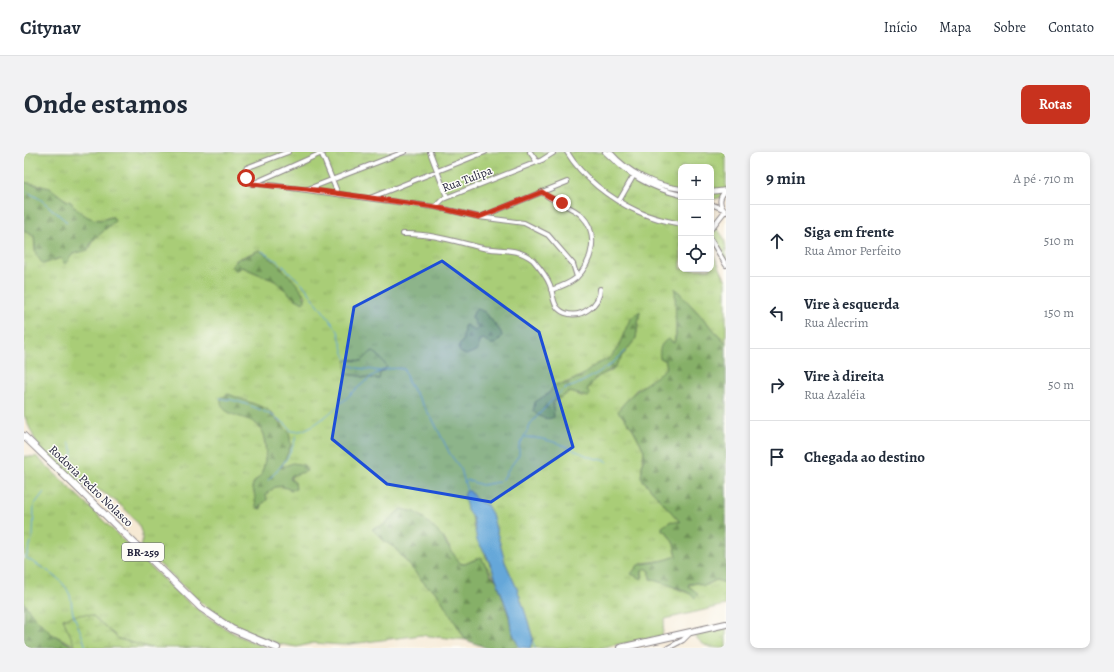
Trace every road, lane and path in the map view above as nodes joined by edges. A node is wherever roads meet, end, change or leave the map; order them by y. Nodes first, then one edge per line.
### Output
1 (288, 152) edge
2 (322, 152) edge
3 (404, 152) edge
4 (430, 152) edge
5 (484, 152) edge
6 (530, 152) edge
7 (605, 152) edge
8 (610, 152) edge
9 (553, 153) dead end
10 (570, 153) edge
11 (537, 162) junction
12 (437, 171) junction
13 (634, 174) junction
14 (332, 180) junction
15 (567, 182) dead end
16 (253, 184) junction
17 (678, 188) edge
18 (307, 189) junction
19 (726, 191) edge
20 (542, 192) junction
21 (714, 192) edge
22 (338, 194) junction
23 (678, 194) edge
24 (448, 197) junction
25 (370, 198) junction
26 (619, 201) junction
27 (714, 205) edge
28 (435, 207) junction
29 (725, 210) edge
30 (479, 217) junction
31 (678, 223) edge
32 (714, 225) edge
33 (402, 234) dead end
34 (714, 245) edge
35 (726, 265) edge
36 (577, 277) junction
37 (600, 289) dead end
38 (552, 290) junction
39 (24, 436) edge
40 (726, 624) edge
41 (690, 633) junction
42 (276, 648) edge
43 (620, 648) edge
44 (668, 648) edge

1 - 16 street
2 - 14 street
2 - 16 street
3 - 14 street
4 - 12 street
5 - 12 street
6 - 11 street
7 - 13 street
8 - 13 street
9 - 11 street, Rua Tulipa
10 - 26 street
11 - 24 street, Rua Tulipa
12 - 24 street
12 - 25 street
13 - 17 street
13 - 23 street
13 - 26 street
14 - 18 street
14 - 22 street
15 - 20 street
16 - 18 street
18 - 22 street
19 - 21 street
19 - 29 street
20 - 30 street
20 - 36 street
22 - 25 street
24 - 28 street, Rua Tulipa
25 - 28 street
26 - 31 street
27 - 29 street
28 - 30 street
29 - 32 street
30 - 36 street
33 - 38 street
34 - 35 street
36 - 38 street
37 - 38 street
39 - 42 highway, Rodovia Pedro Nolasco / BR-259
40 - 41 highway
41 - 43 highway
41 - 44 street

